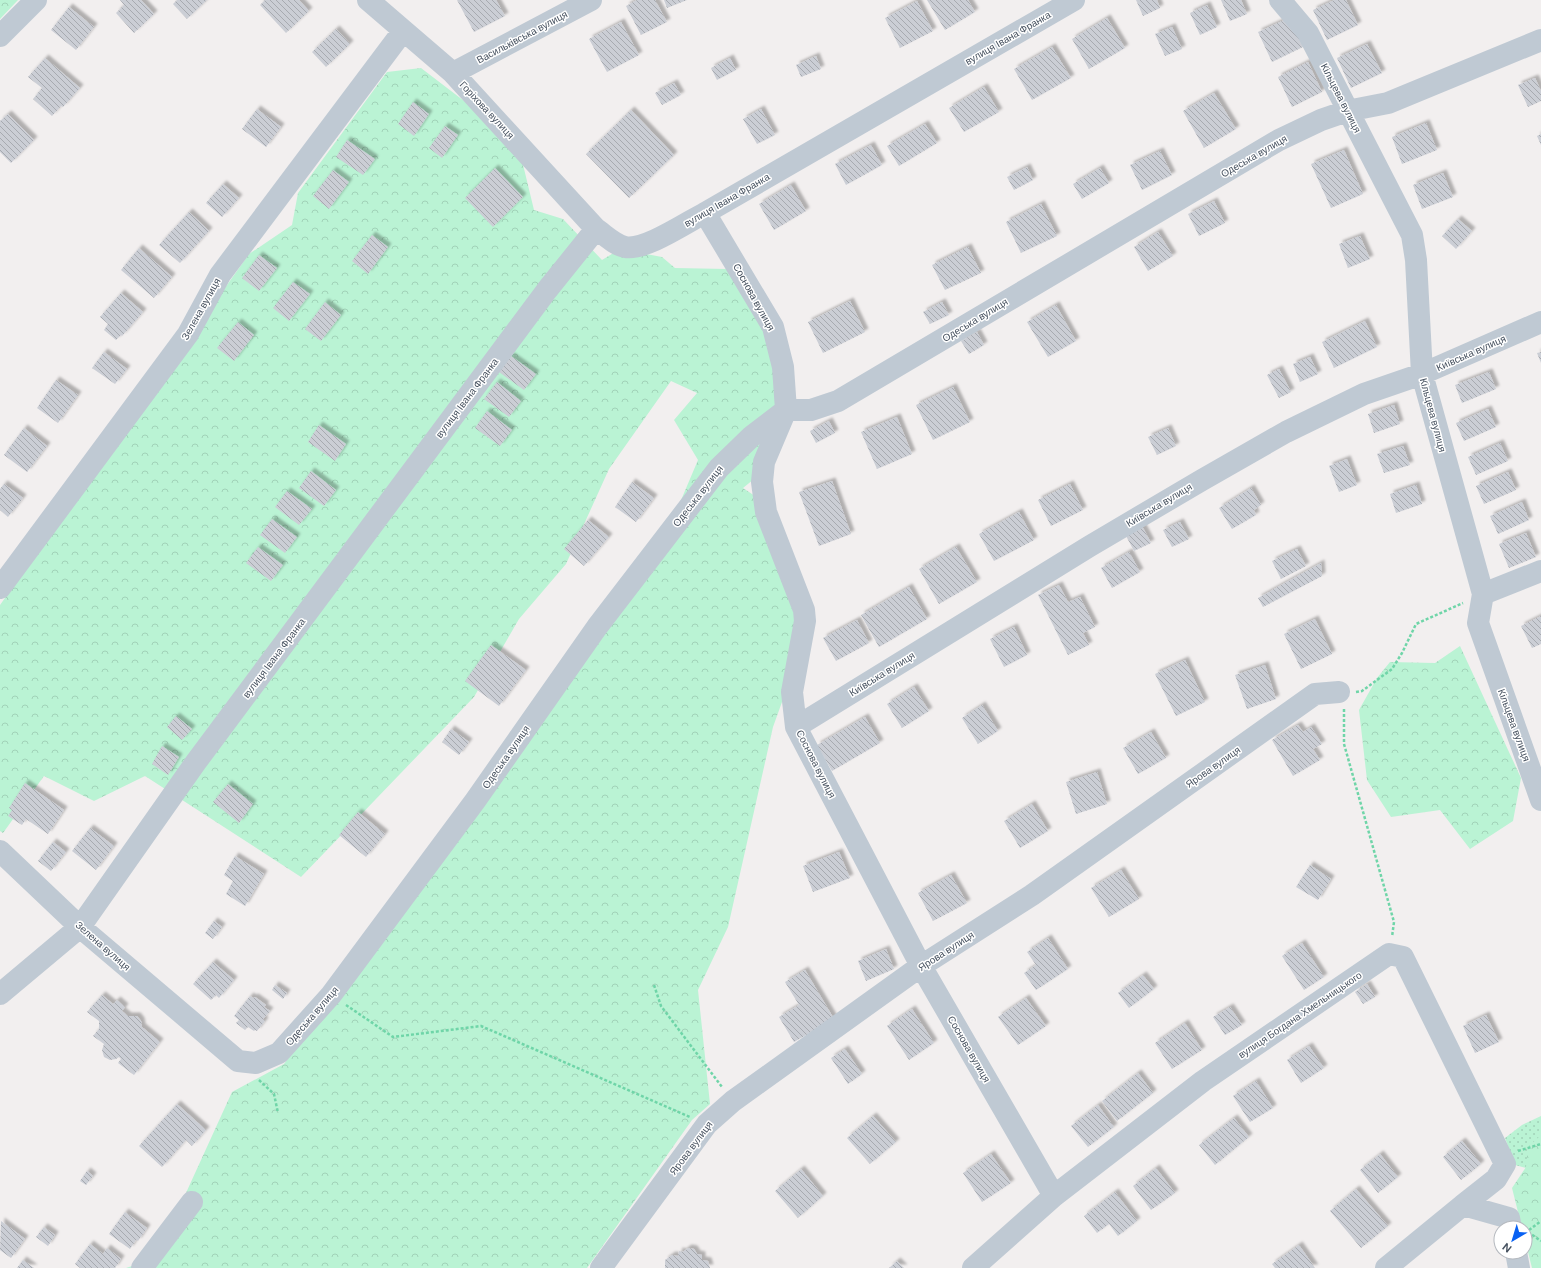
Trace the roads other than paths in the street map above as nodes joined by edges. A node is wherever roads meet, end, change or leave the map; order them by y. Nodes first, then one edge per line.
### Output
1 (36, 0) edge
2 (368, 0) edge
3 (591, 0) edge
4 (1074, 0) edge
5 (1280, 0) edge
6 (1, 31) edge
7 (403, 31) junction
8 (1541, 40) edge
9 (453, 73) junction
10 (1348, 111) junction
11 (705, 213) junction
12 (596, 229) junction
13 (1541, 322) edge
14 (1422, 374) junction
15 (786, 410) junction
16 (1541, 571) edge
17 (0, 588) edge
18 (1483, 594) junction
19 (1342, 693) road end
20 (796, 727) junction
21 (1541, 800) edge
22 (0, 852) edge
23 (80, 927) junction
24 (921, 966) junction
25 (0, 994) edge
26 (238, 1062) joint
27 (1054, 1196) junction
28 (192, 1202) dead end
29 (1463, 1205) junction
30 (1511, 1220) edge
31 (142, 1268) edge
32 (601, 1268) edge
33 (973, 1268) edge
34 (1386, 1268) edge

1 - 6 street
2 - 7 street, Горіхова вулиця
3 - 9 street, Васильківська вулиця
4 - 11 street, вулиця Івана Франка
5 - 10 street, Кільцева вулиця
7 - 9 street, Горіхова вулиця
7 - 17 street, Зелена вулиця
8 - 10 street, Одеська вулиця
9 - 12 street, Горіхова вулиця
10 - 14 street, Кільцева вулиця
10 - 15 street, Одеська вулиця
11 - 12 street, вулиця Івана Франка
11 - 15 street, Соснова вулиця
12 - 23 street, вулиця Івана Франка
13 - 14 street, Київська вулиця
14 - 18 street, Кільцева вулиця
14 - 20 street, Київська вулиця
15 - 20 street, Соснова вулиця
15 - 26 street, Одеська вулиця
16 - 18 street
18 - 21 street, Кільцева вулиця
19 - 24 street, Ярова вулиця
20 - 24 street, Соснова вулиця
22 - 23 street, Зелена вулиця
23 - 25 street, вулиця Івана Франка
23 - 26 street, Зелена вулиця
24 - 27 street, Соснова вулиця
24 - 32 street, Ярова вулиця
27 - 29 street, вулиця Богдана Хмельницького
27 - 33 street, вулиця Богдана Хмельницького
28 - 31 street
29 - 30 street
29 - 34 street

